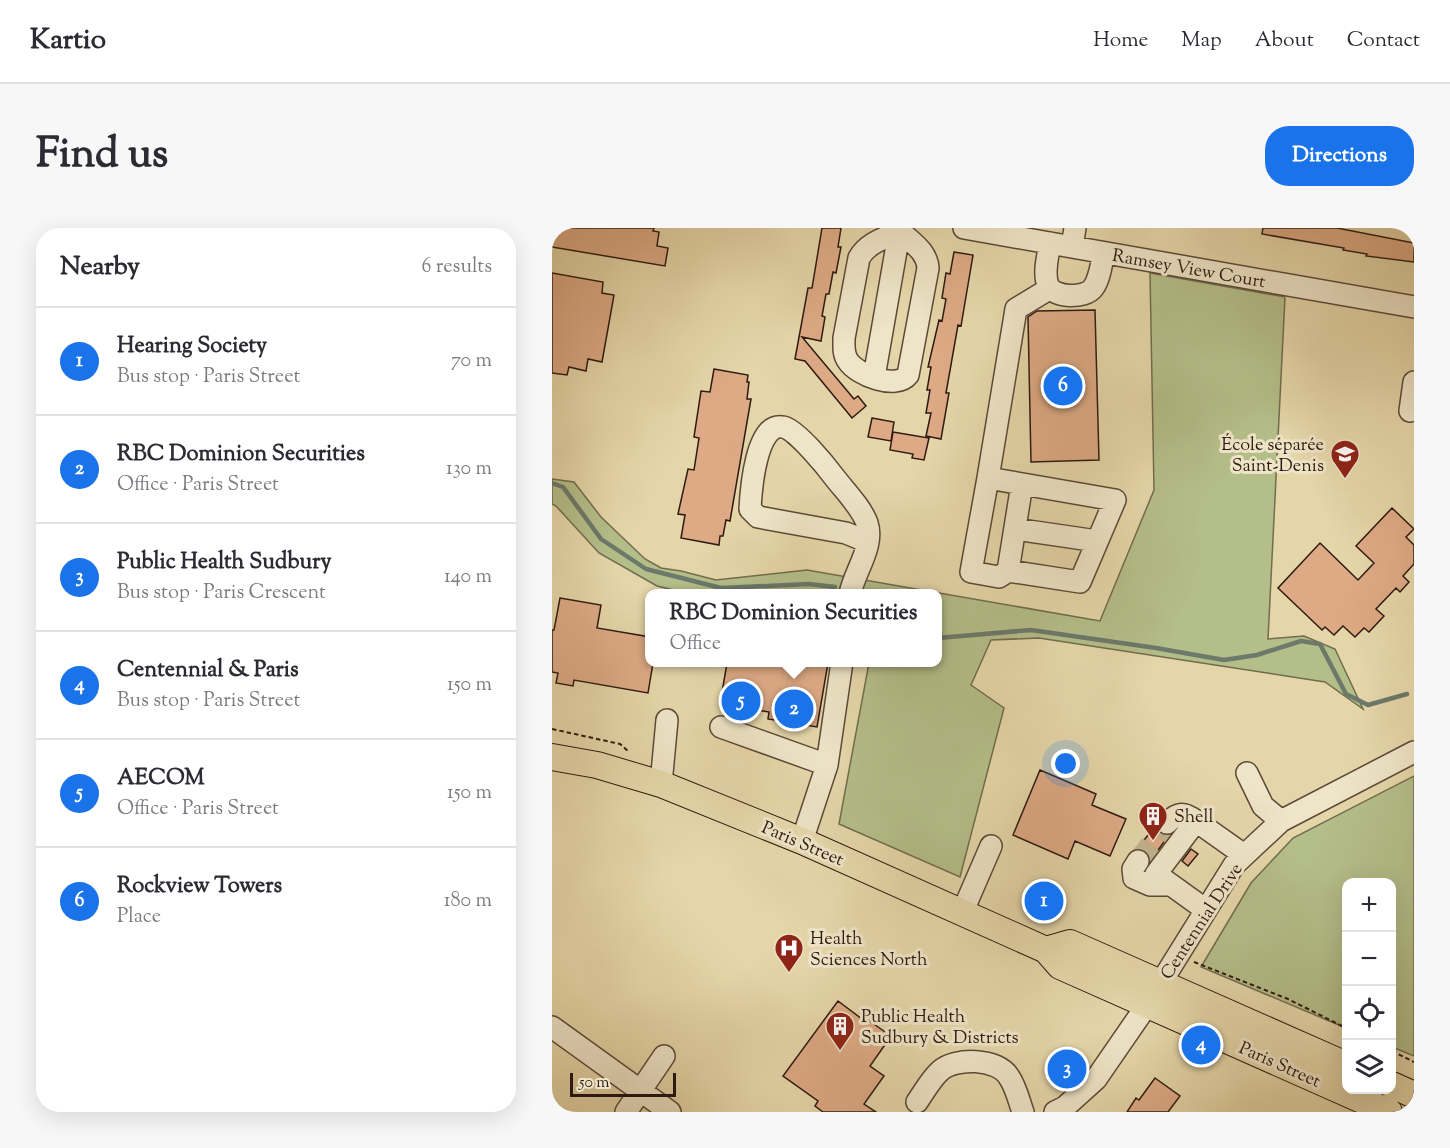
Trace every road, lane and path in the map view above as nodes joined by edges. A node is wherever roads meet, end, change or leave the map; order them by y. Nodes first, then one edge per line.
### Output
1 (964, 228) edge
2 (900, 230) edge
3 (1074, 238) edge
4 (1050, 243) junction
5 (1104, 253) junction
6 (1049, 289) junction
7 (1414, 307) edge
8 (1039, 311) dead end
9 (874, 377) junction
10 (1414, 382) edge
11 (1410, 411) dead end
12 (988, 478) junction
13 (1022, 484) junction
14 (1015, 529) junction
15 (1097, 541) junction
16 (868, 542) junction
17 (1008, 572) junction
18 (851, 589) edge
19 (841, 667) edge
20 (667, 720) dead end
21 (721, 727) dead end
22 (1414, 752) edge
23 (552, 757) edge
24 (827, 765) junction
25 (1252, 771) dead end
26 (661, 784) junction
27 (1196, 820) junction
28 (1281, 821) junction
29 (1167, 823) tunnel mouth
30 (802, 842) junction
31 (991, 846) dead end
32 (1244, 855) junction
33 (1138, 861) dead end
34 (1172, 885) junction
35 (1206, 910) junction
36 (962, 913) junction
37 (1177, 956) junction
38 (1154, 994) junction
39 (1342, 1026) edge
40 (552, 1027) edge
41 (1396, 1053) edge
42 (664, 1056) dead end
43 (1414, 1062) edge
44 (1342, 1063) edge
45 (1396, 1087) edge
46 (641, 1091) junction
47 (1414, 1095) edge
48 (917, 1102) dead end
49 (626, 1112) edge
50 (670, 1112) edge
51 (1023, 1112) edge
52 (1055, 1112) edge
53 (1389, 1112) edge

1 - 4 street, Ramsey View Court
2 - 9 street
2 - 9 street
2 - 9 street
3 - 4 street, Ramsey View Court
3 - 5 street, Ramsey View Court
4 - 6 street
5 - 6 street
5 - 7 street, Ramsey View Court
6 - 8 street
6 - 12 street
10 - 11 street
12 - 13 street
12 - 17 street
13 - 14 street
13 - 15 street
14 - 15 street
14 - 17 street
15 - 17 street
16 - 16 street
16 - 18 street
19 - 24 street
20 - 26 street
21 - 24 street
22 - 28 street, Centennial Drive
23 - 26 main road, Paris Street
24 - 30 street
25 - 28 street
26 - 30 main road, Paris Street
27 - 29 street
27 - 32 street
27 - 34 street
28 - 32 street, Centennial Drive
30 - 36 main road, Paris Street
31 - 36 street
32 - 35 street, Centennial Drive
33 - 34 street
34 - 35 street
35 - 37 street, Centennial Drive
36 - 38 main road, Paris Street
37 - 38 street, Centennial Drive
37 - 39 path
38 - 44 main road, Paris Street
38 - 52 street, Centennial Drive
38 - 53 main road, Paris Street
40 - 46 street
41 - 43 path
42 - 46 street
45 - 47 main road
46 - 49 street
46 - 50 street
48 - 51 street

